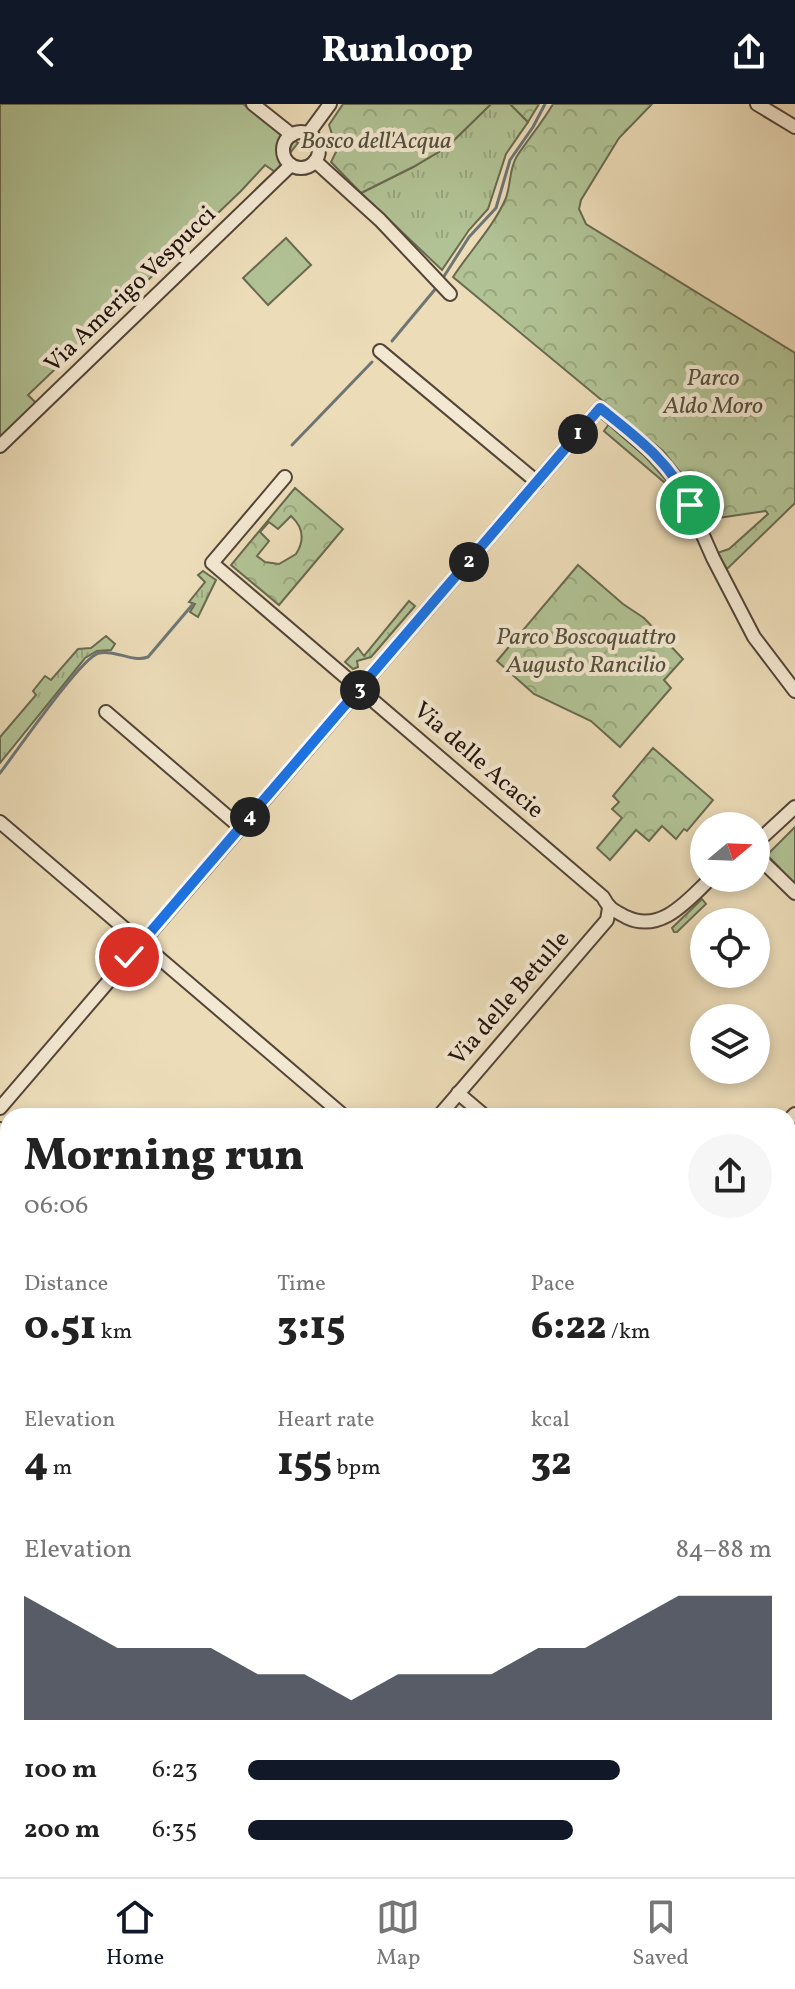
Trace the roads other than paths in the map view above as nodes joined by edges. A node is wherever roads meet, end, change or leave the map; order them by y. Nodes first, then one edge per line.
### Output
1 (253, 104) edge
2 (330, 104) edge
3 (757, 104) edge
4 (795, 127) edge
5 (308, 134) junction
6 (292, 135) junction
7 (315, 161) junction
8 (291, 165) junction
9 (450, 294) dead end
10 (380, 351) dead end
11 (0, 446) edge
12 (285, 477) dead end
13 (537, 482) junction
14 (360, 689) junction
15 (795, 691) edge
16 (106, 712) dead end
17 (795, 807) edge
18 (0, 822) edge
19 (241, 828) junction
20 (770, 830) edge
21 (770, 869) edge
22 (696, 892) edge
23 (795, 893) edge
24 (609, 908) junction
25 (143, 944) junction
26 (458, 1093) junction
27 (0, 1108) edge
28 (335, 1108) edge
29 (446, 1108) edge
30 (476, 1108) edge

1 - 6 street
2 - 5 street
3 - 4 street
5 - 6 street
5 - 7 street
6 - 8 street
7 - 8 street
7 - 9 street
8 - 11 street, Via Amerigo Vespucci
10 - 13 street
12 - 14 street, Via delle Acacie
13 - 14 street
13 - 15 street
14 - 19 street
14 - 24 street, Via delle Acacie
16 - 19 street
17 - 20 street
18 - 25 street
19 - 25 street
21 - 23 street
22 - 24 street, Via delle Acacie
24 - 26 street, Via delle Betulle
25 - 27 street
25 - 28 street
26 - 29 street, Via delle Betulle
26 - 30 street

